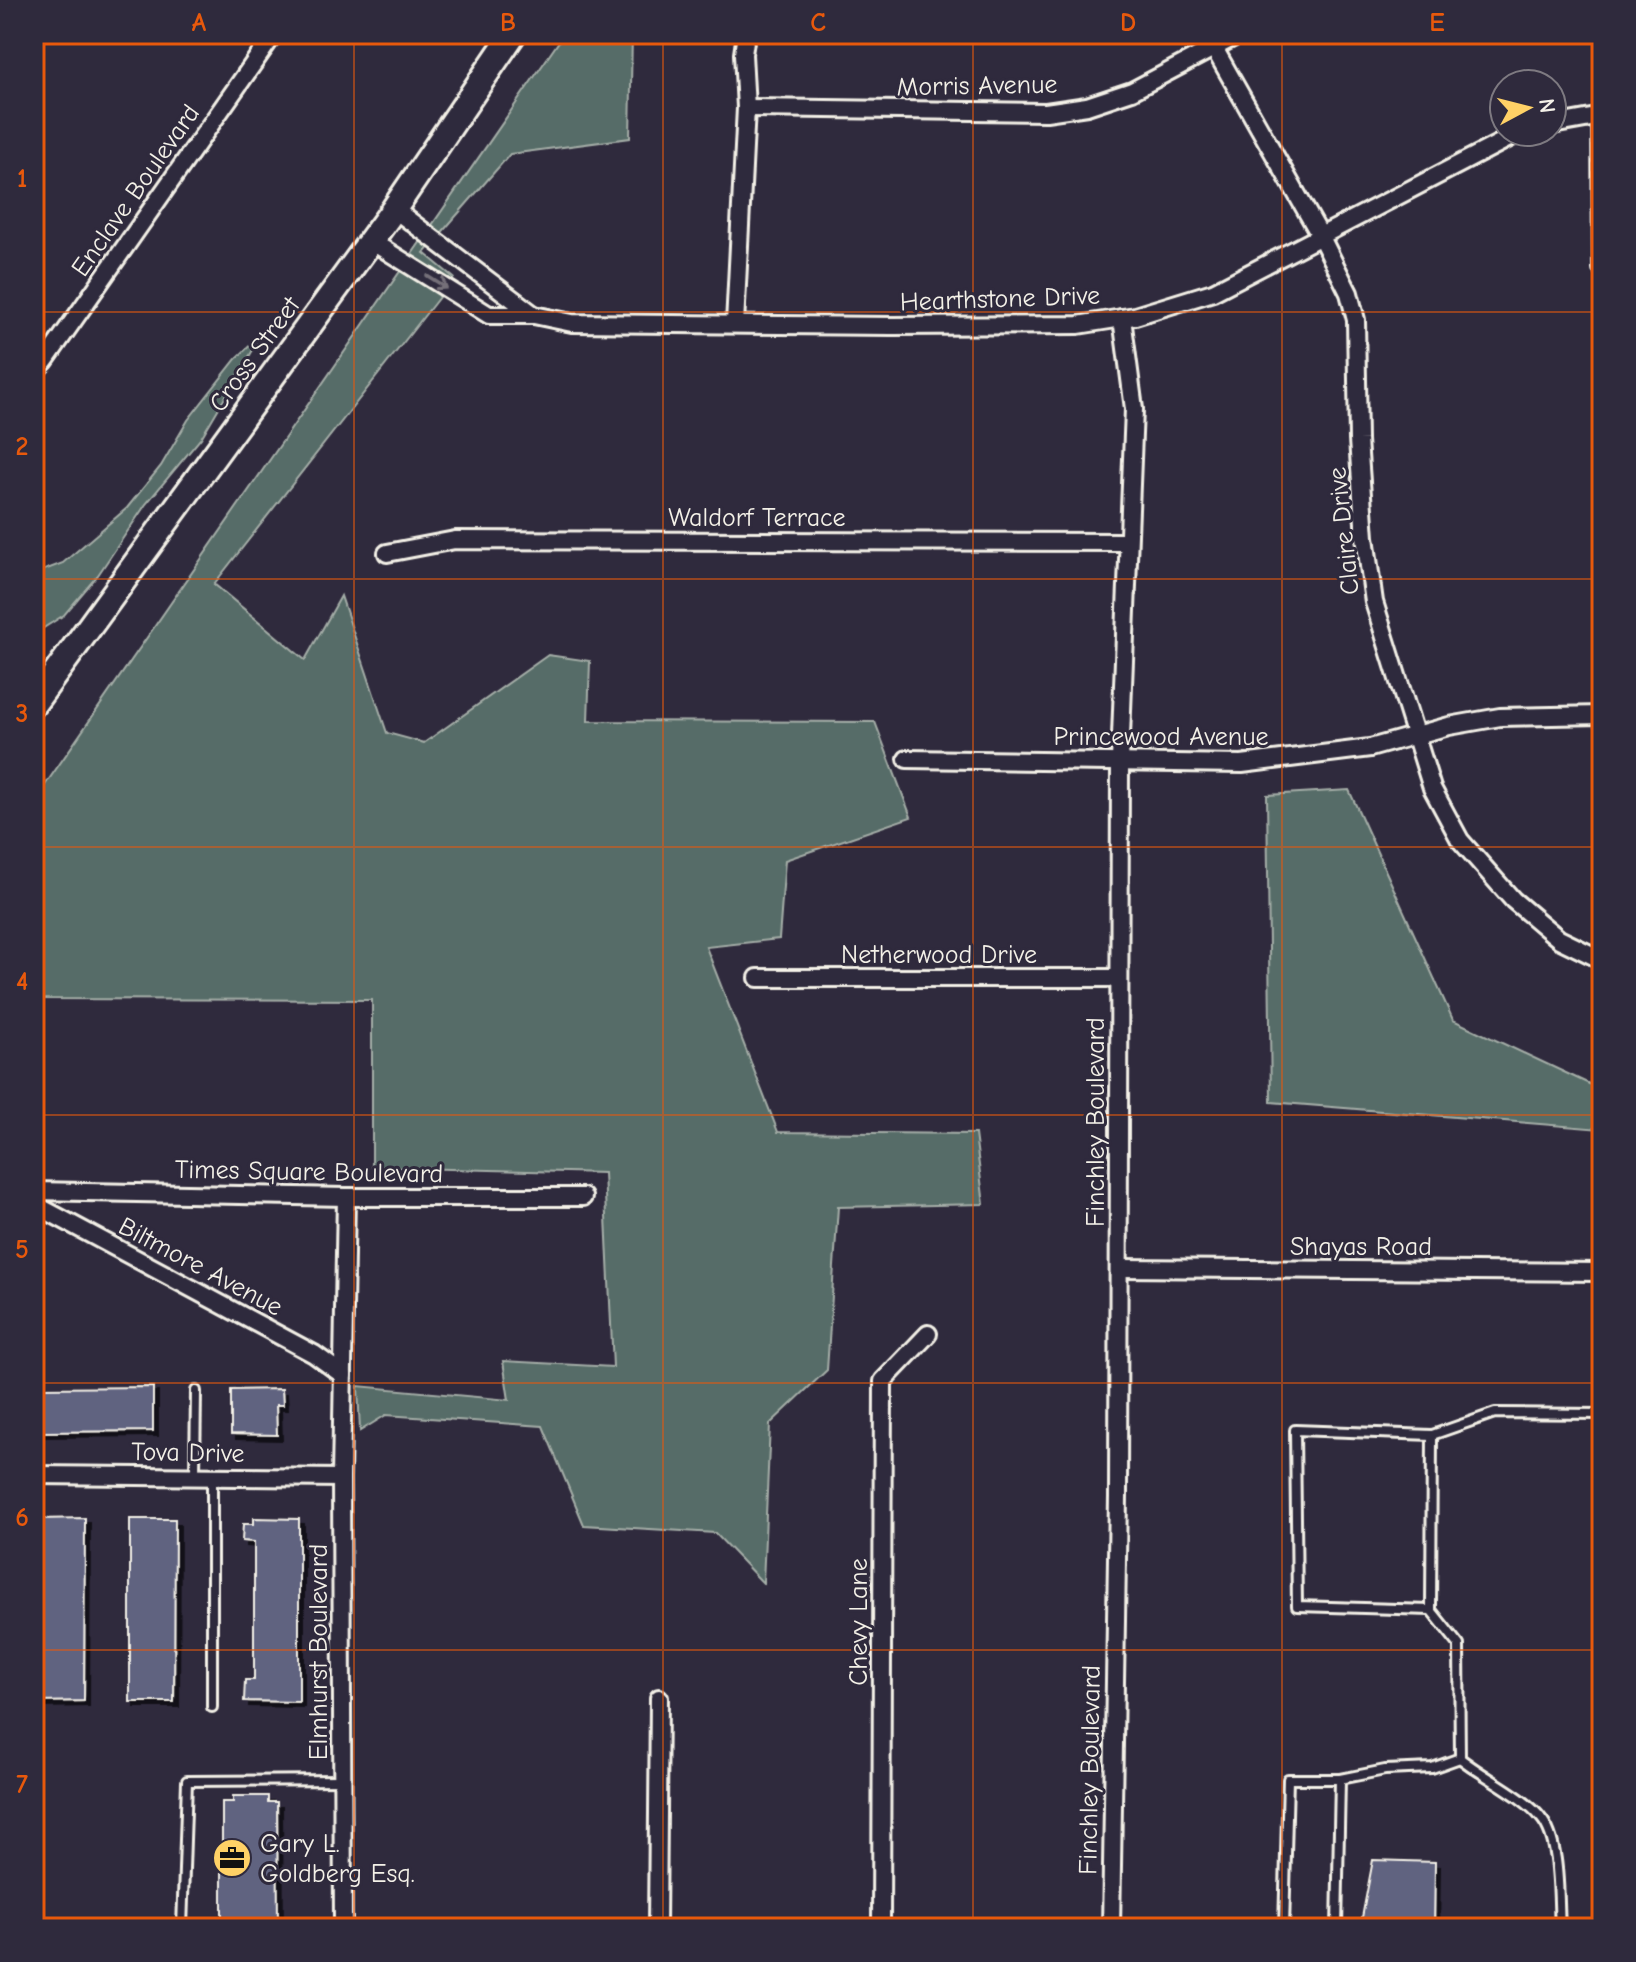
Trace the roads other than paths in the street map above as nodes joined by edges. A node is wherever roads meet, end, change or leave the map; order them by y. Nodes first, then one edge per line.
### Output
1 (274, 34) edge
2 (513, 34) edge
3 (746, 34) edge
4 (1240, 34) edge
5 (1214, 48) junction
6 (746, 108) junction
7 (1602, 116) edge
8 (1568, 122) edge
9 (1490, 148) edge
10 (394, 209) junction
11 (1320, 235) junction
12 (371, 241) junction
13 (1602, 268) edge
14 (534, 315) junction
15 (1122, 318) junction
16 (735, 324) junction
17 (34, 372) edge
18 (1128, 542) junction
19 (387, 553) dead end
20 (38, 688) edge
21 (1602, 715) edge
22 (1414, 736) junction
23 (907, 759) dead end
24 (1120, 761) junction
25 (1602, 960) edge
26 (758, 978) dead end
27 (1119, 978) junction
28 (34, 1191) edge
29 (346, 1197) junction
30 (583, 1197) dead end
31 (34, 1204) edge
32 (1119, 1268) junction
33 (1602, 1272) edge
34 (928, 1334) dead end
35 (343, 1375) junction
36 (196, 1391) dead end
37 (1602, 1414) edge
38 (1432, 1435) junction
39 (34, 1475) edge
40 (204, 1475) junction
41 (341, 1478) junction
42 (1431, 1610) junction
43 (659, 1698) dead end
44 (212, 1707) dead end
45 (1460, 1758) junction
46 (1340, 1779) junction
47 (342, 1780) junction
48 (182, 1928) edge
49 (343, 1928) edge
50 (657, 1928) edge
51 (881, 1928) edge
52 (1111, 1928) edge
53 (1284, 1928) edge
54 (1337, 1928) edge
55 (1560, 1928) edge

1 - 17 street, Enclave Boulevard
2 - 10 main road, Cross Street
3 - 6 street
4 - 5 street, Morris Avenue
5 - 6 street, Morris Avenue
5 - 11 street, Claire Drive
6 - 16 street
7 - 8 street
7 - 13 street
9 - 11 street, Hearthstone Drive
10 - 12 main road, Cross Street
10 - 14 street, Hearthstone Drive
11 - 15 street, Hearthstone Drive
11 - 22 street, Claire Drive
12 -> 14 street, Hearthstone Drive
12 - 20 main road, Cross Street
14 - 16 street, Hearthstone Drive
15 - 16 street, Hearthstone Drive
15 - 18 street, Finchley Boulevard
18 - 19 street, Waldorf Terrace
18 - 24 street, Finchley Boulevard
21 - 22 street, Princewood Avenue
22 - 24 street, Princewood Avenue
22 - 25 street, Claire Drive
23 - 24 street, Princewood Avenue
24 - 27 street, Finchley Boulevard
26 - 27 street, Netherwood Drive
27 - 32 street, Finchley Boulevard
28 - 29 street, Times Square Boulevard
29 - 30 street, Times Square Boulevard
29 - 35 street, Elmhurst Boulevard
31 - 35 street, Biltmore Avenue
32 - 33 street, Shayas Road
32 - 52 street, Finchley Boulevard
34 - 51 street, Chevy Lane
35 - 41 street, Elmhurst Boulevard
36 - 40 lane
37 - 38 lane
38 - 42 lane
38 - 42 lane
39 - 40 street, Tova Drive
40 - 41 street, Tova Drive
40 - 44 lane
41 - 47 street, Elmhurst Boulevard
42 - 45 lane
43 - 50 street
45 - 46 lane
45 - 55 lane
46 - 53 lane
46 - 54 lane
47 - 48 lane
47 - 49 street, Elmhurst Boulevard

